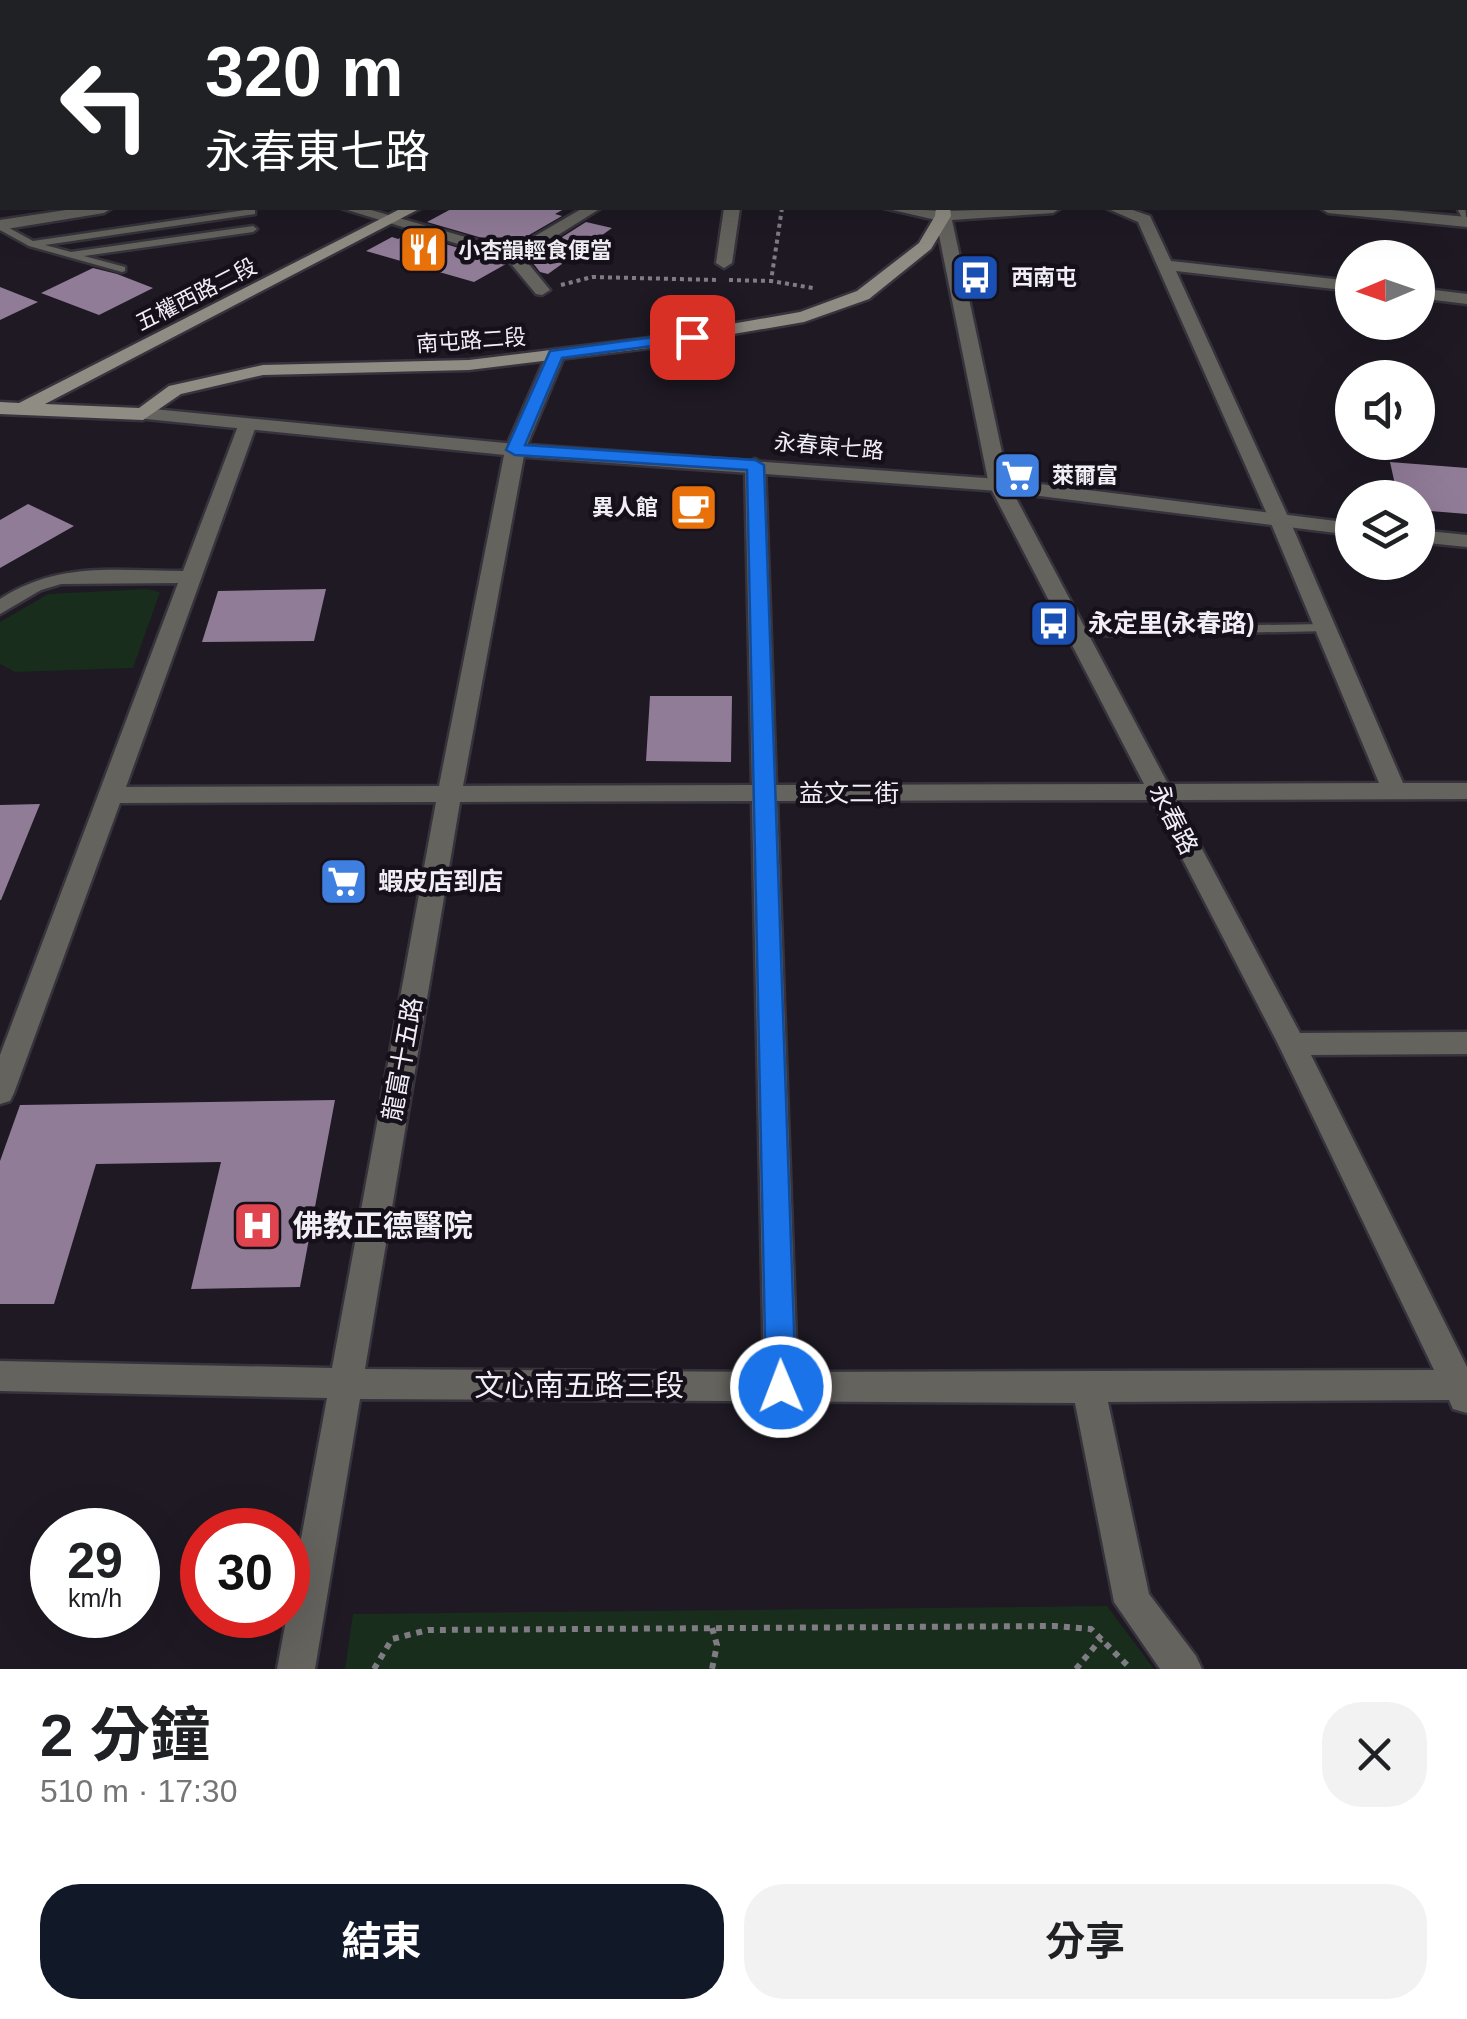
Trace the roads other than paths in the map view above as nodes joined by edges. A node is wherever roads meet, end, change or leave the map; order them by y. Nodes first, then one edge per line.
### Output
1 (92, 210) edge
2 (590, 210) edge
3 (732, 210) edge
4 (918, 210) edge
5 (998, 210) edge
6 (1120, 210) edge
7 (1349, 210) edge
8 (252, 212) dead end
9 (943, 212) edge
10 (379, 214) edge
11 (1467, 221) edge
12 (0, 225) edge
13 (253, 229) dead end
14 (32, 244) junction
15 (70, 255) junction
16 (513, 256) junction
17 (724, 263) dead end
18 (1165, 266) junction
19 (122, 269) dead end
20 (1335, 284) edge
21 (541, 289) road end
22 (1435, 296) edge
23 (1467, 299) edge
24 (556, 354) junction
25 (0, 405) edge
26 (24, 408) junction
27 (143, 414) junction
28 (0, 421) edge
29 (247, 426) junction
30 (515, 450) junction
31 (755, 465) junction
32 (998, 485) junction
33 (1280, 521) junction
34 (1335, 527) edge
35 (1435, 538) edge
36 (1467, 541) edge
37 (192, 577) junction
38 (0, 608) edge
39 (1324, 628) junction
40 (1078, 632) junction
41 (1467, 791) edge
42 (1394, 792) junction
43 (764, 793) junction
44 (111, 795) junction
45 (1161, 795) junction
46 (449, 796) junction
47 (1467, 1043) edge
48 (1292, 1044) junction
49 (0, 1093) edge
50 (0, 1376) edge
51 (344, 1386) junction
52 (781, 1387) junction
53 (1089, 1390) junction
54 (1464, 1390) edge
55 (296, 1669) edge
56 (1183, 1669) edge

1 - 12 street
2 - 16 street
3 - 17 street
4 - 9 street
5 - 9 street
6 - 18 street
7 - 11 street
8 - 14 lane
9 - 24 main road, 南屯路二段
9 - 32 street, 永春路
10 - 16 street
10 - 25 main road, 五權西路二段
10 - 26 main road, 五權西路二段
12 - 14 lane
13 - 15 lane
14 - 15 lane
15 - 19 lane
16 - 21 street
18 - 20 street
18 - 33 street
22 - 23 street
24 - 27 main road, 南屯路二段
24 - 30 street, 龍富十五路
25 - 26 main road, 永春東七路
26 - 27 main road, 永春東七路
26 - 28 main road, 五權西路二段
27 - 29 street, 永春東七路
29 - 30 street, 永春東七路
29 - 37 street
30 - 31 street, 永春東七路
30 - 46 street, 龍富十五路
31 - 32 street, 永春東七路
31 - 43 street
32 - 33 street, 永春東七路
32 - 40 street, 永春路
33 - 34 street, 永春東七路
33 - 39 street
35 - 36 street
37 - 38 street
37 - 44 street
39 - 40 lane
39 - 42 street
40 - 45 street, 永春路
41 - 42 street, 益文二街
42 - 45 street, 益文二街
43 - 45 street, 益文二街
43 - 46 street, 益文二街
43 - 52 street
44 - 46 street, 益文二街
44 - 49 street
45 - 48 street, 永春路
46 - 51 street, 龍富十五路
47 - 48 street
48 - 54 street, 永春路
50 - 51 street, 文心南五路三段
51 - 52 street, 文心南五路三段
51 - 55 street, 龍富十五路
52 - 53 street, 文心南五路三段
53 - 54 street, 文心南五路三段
53 - 56 street

